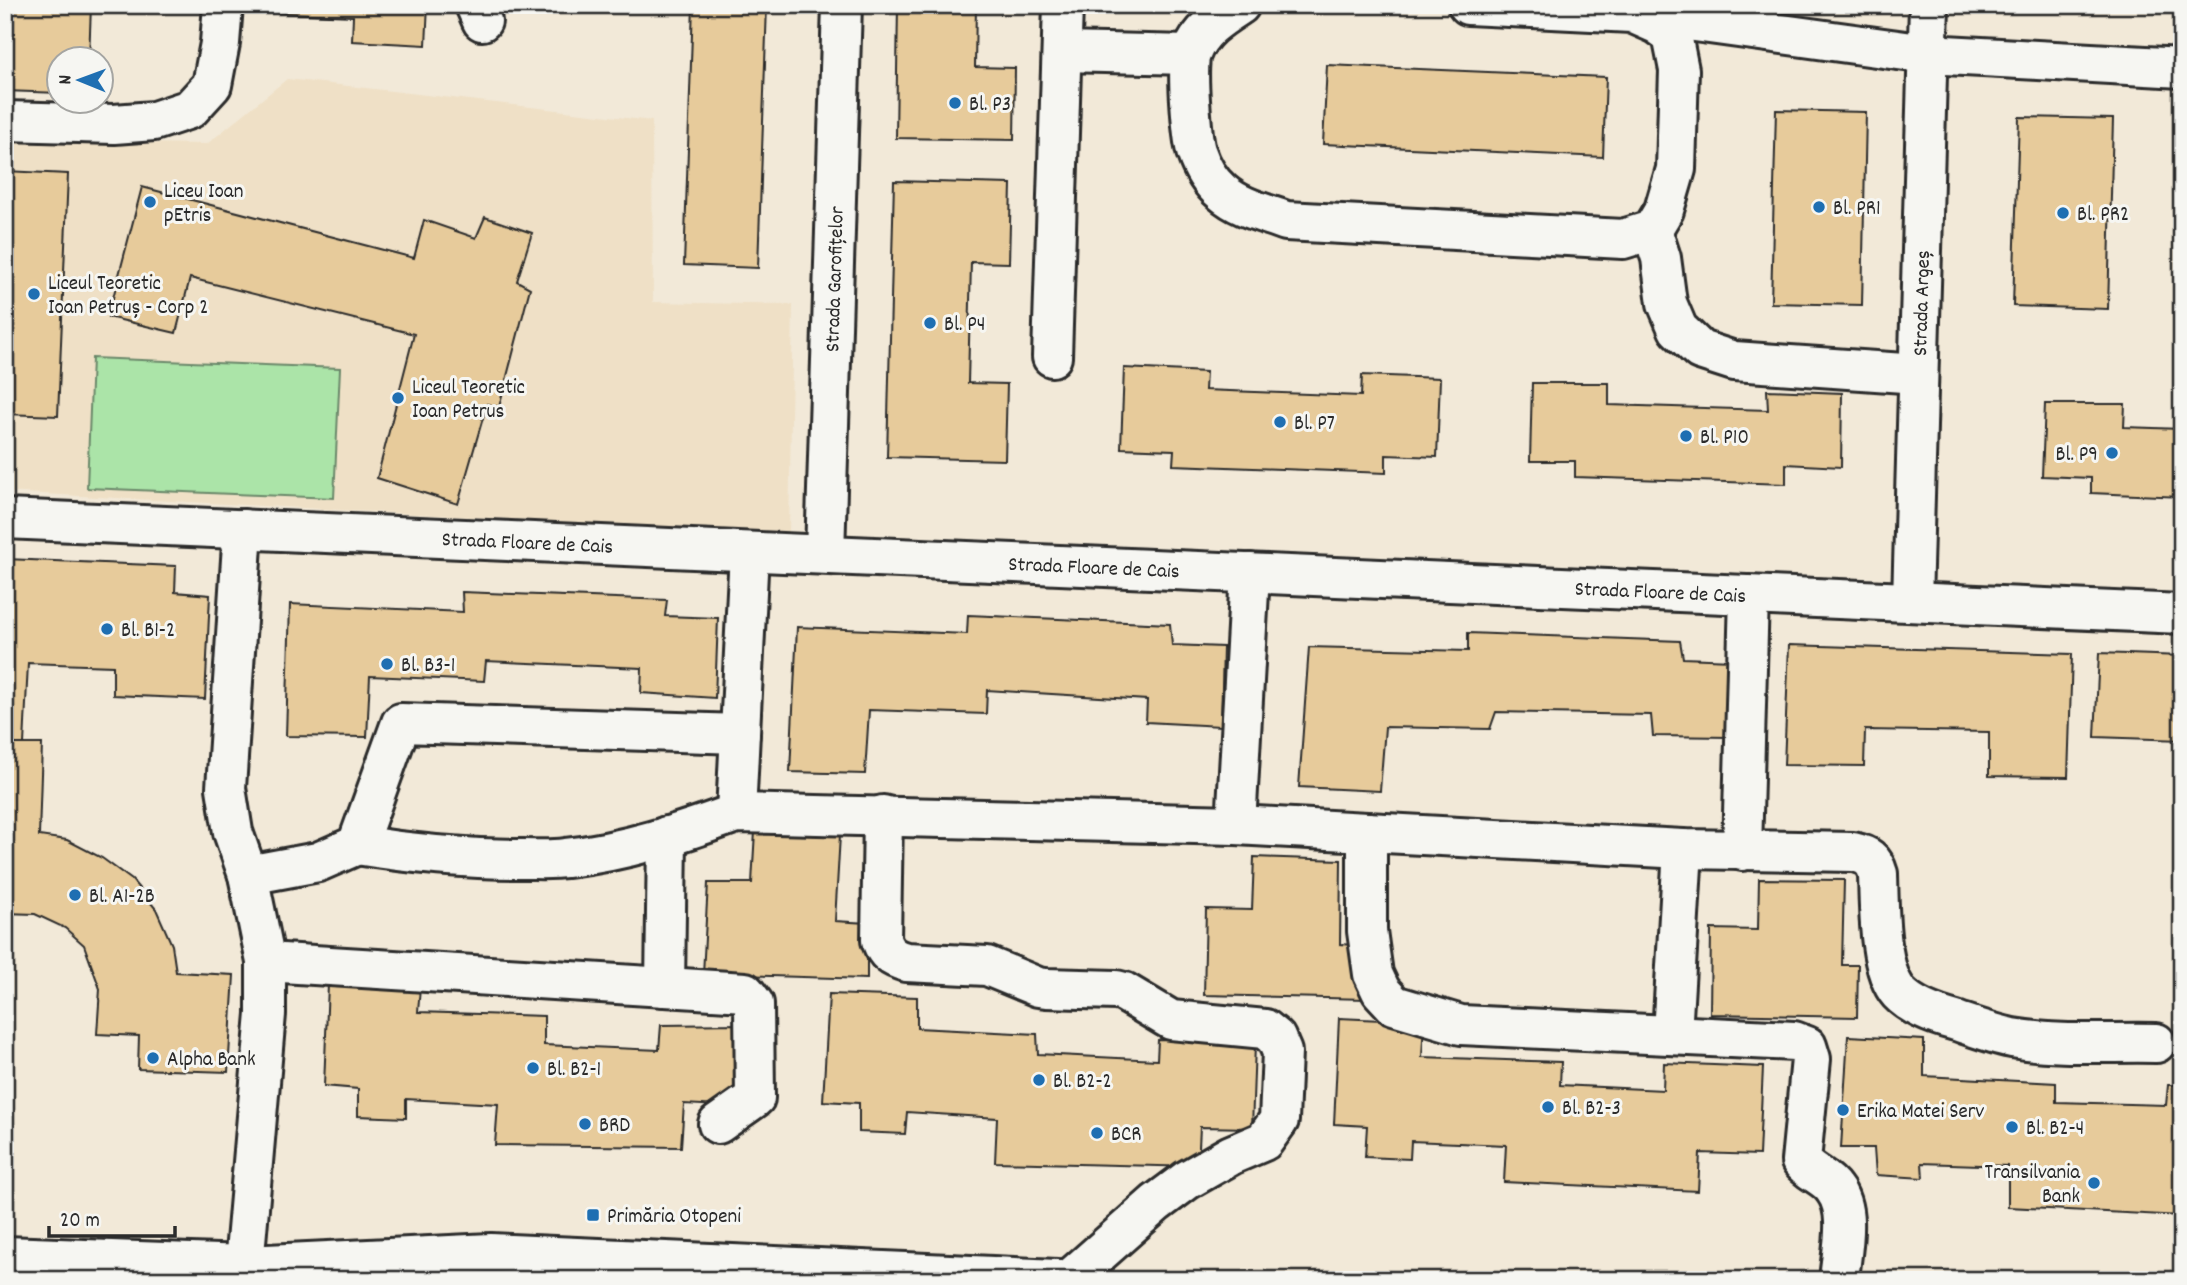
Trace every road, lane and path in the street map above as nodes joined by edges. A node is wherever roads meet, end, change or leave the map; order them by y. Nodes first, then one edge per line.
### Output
1 (223, 5) edge
2 (842, 5) edge
3 (1063, 5) edge
4 (1240, 5) edge
5 (1468, 5) edge
6 (1929, 5) edge
7 (1632, 13) junction
8 (1062, 52) junction
9 (1927, 54) junction
10 (1190, 55) junction
11 (2182, 68) edge
12 (5, 121) edge
13 (1651, 230) junction
14 (1052, 357) dead end
15 (1918, 374) junction
16 (5, 519) edge
17 (243, 529) junction
18 (749, 552) junction
19 (825, 554) junction
20 (1250, 573) junction
21 (1749, 595) junction
22 (1912, 601) junction
23 (2182, 614) edge
24 (740, 734) junction
25 (736, 813) junction
26 (883, 815) junction
27 (1236, 825) junction
28 (1367, 832) junction
29 (667, 836) junction
30 (357, 845) junction
31 (1683, 849) junction
32 (1742, 851) junction
33 (248, 876) junction
34 (266, 962) junction
35 (665, 988) junction
36 (1672, 1034) junction
37 (2156, 1043) dead end
38 (718, 1124) dead end
39 (5, 1256) edge
40 (244, 1265) junction
41 (1070, 1279) edge
42 (1080, 1280) edge
43 (1839, 1280) edge

1 - 12 main road
2 - 19 main road, Strada Garofițelor
3 - 8 main road
4 - 10 main road
5 - 7 main road
6 - 9 main road, Strada Argeș
7 - 9 main road
7 - 13 main road
8 - 10 main road
8 - 14 main road
9 - 11 main road
9 - 15 main road, Strada Argeș
10 - 13 main road
13 - 15 main road
15 - 22 main road, Strada Argeș
16 - 17 main road, Strada Floare de Cais
17 - 18 main road, Strada Floare de Cais
17 - 33 main road
18 - 19 main road, Strada Floare de Cais
18 - 24 main road
19 - 20 main road, Strada Floare de Cais
20 - 21 main road, Strada Floare de Cais
20 - 27 main road
21 - 22 main road, Strada Floare de Cais
21 - 32 main road
22 - 23 main road, Strada Floare de Cais
24 - 25 main road
24 - 30 main road
25 - 26 main road
25 - 29 main road
26 - 27 main road
26 - 41 main road
27 - 28 main road
28 - 31 main road
28 - 36 main road
29 - 30 main road
29 - 35 main road
30 - 33 main road
31 - 32 main road
31 - 36 main road
32 - 37 main road
33 - 34 main road
34 - 35 main road
34 - 40 main road
35 - 38 main road
36 - 43 main road
39 - 40 main road
40 - 41 main road
41 - 42 main road

